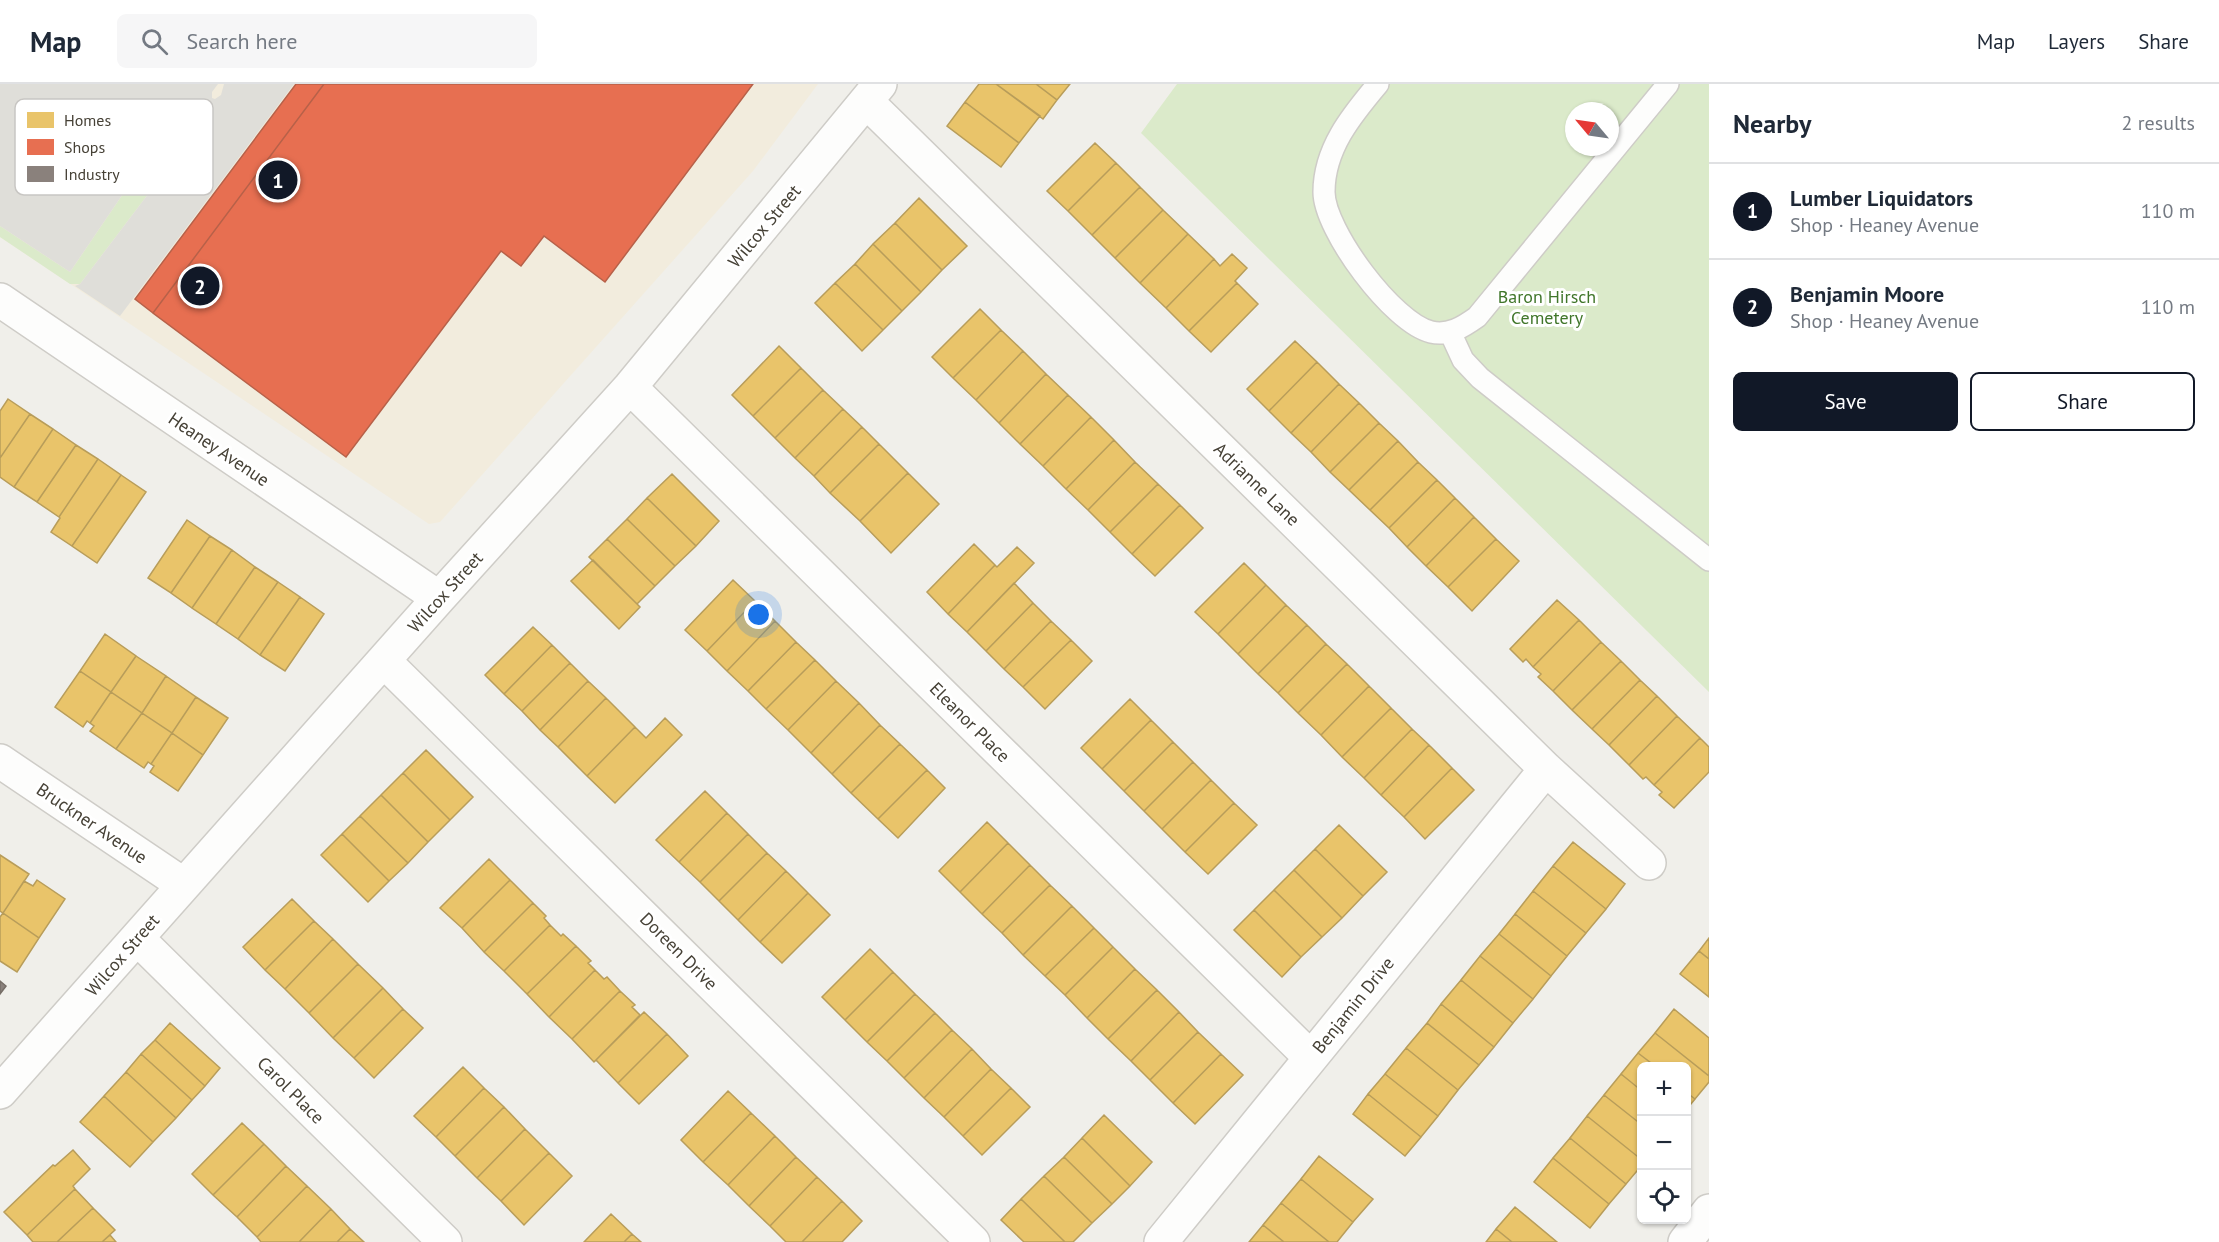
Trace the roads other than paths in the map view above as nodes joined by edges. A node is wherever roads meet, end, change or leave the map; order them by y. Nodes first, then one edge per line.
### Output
1 (1378, 84) edge
2 (1668, 84) edge
3 (874, 93) edge
4 (0, 300) edge
5 (1450, 332) junction
6 (630, 387) junction
7 (1709, 560) edge
8 (439, 598) junction
9 (384, 661) junction
10 (0, 761) edge
11 (1546, 769) junction
12 (1649, 863) dead end
13 (184, 885) junction
14 (138, 939) junction
15 (1310, 1057) junction
16 (0, 1092) edge
17 (1709, 1212) edge
18 (445, 1242) edge
19 (973, 1242) edge
20 (1161, 1242) edge
21 (1684, 1242) edge

1 - 5 lane
2 - 5 lane
3 - 6 street, Wilcox Street
3 - 11 street, Adrianne Lane
4 - 8 street, Heaney Avenue
5 - 7 lane
6 - 8 street, Wilcox Street
6 - 15 street, Eleanor Place
8 - 9 street, Wilcox Street
9 - 13 street, Wilcox Street
9 - 19 street, Doreen Drive
10 - 13 street, Bruckner Avenue
11 - 12 street, Adrianne Lane
11 - 15 street, Benjamin Drive
13 - 14 street, Wilcox Street
14 - 16 street, Wilcox Street
14 - 18 street, Carol Place
15 - 20 street, Benjamin Drive
17 - 21 street

